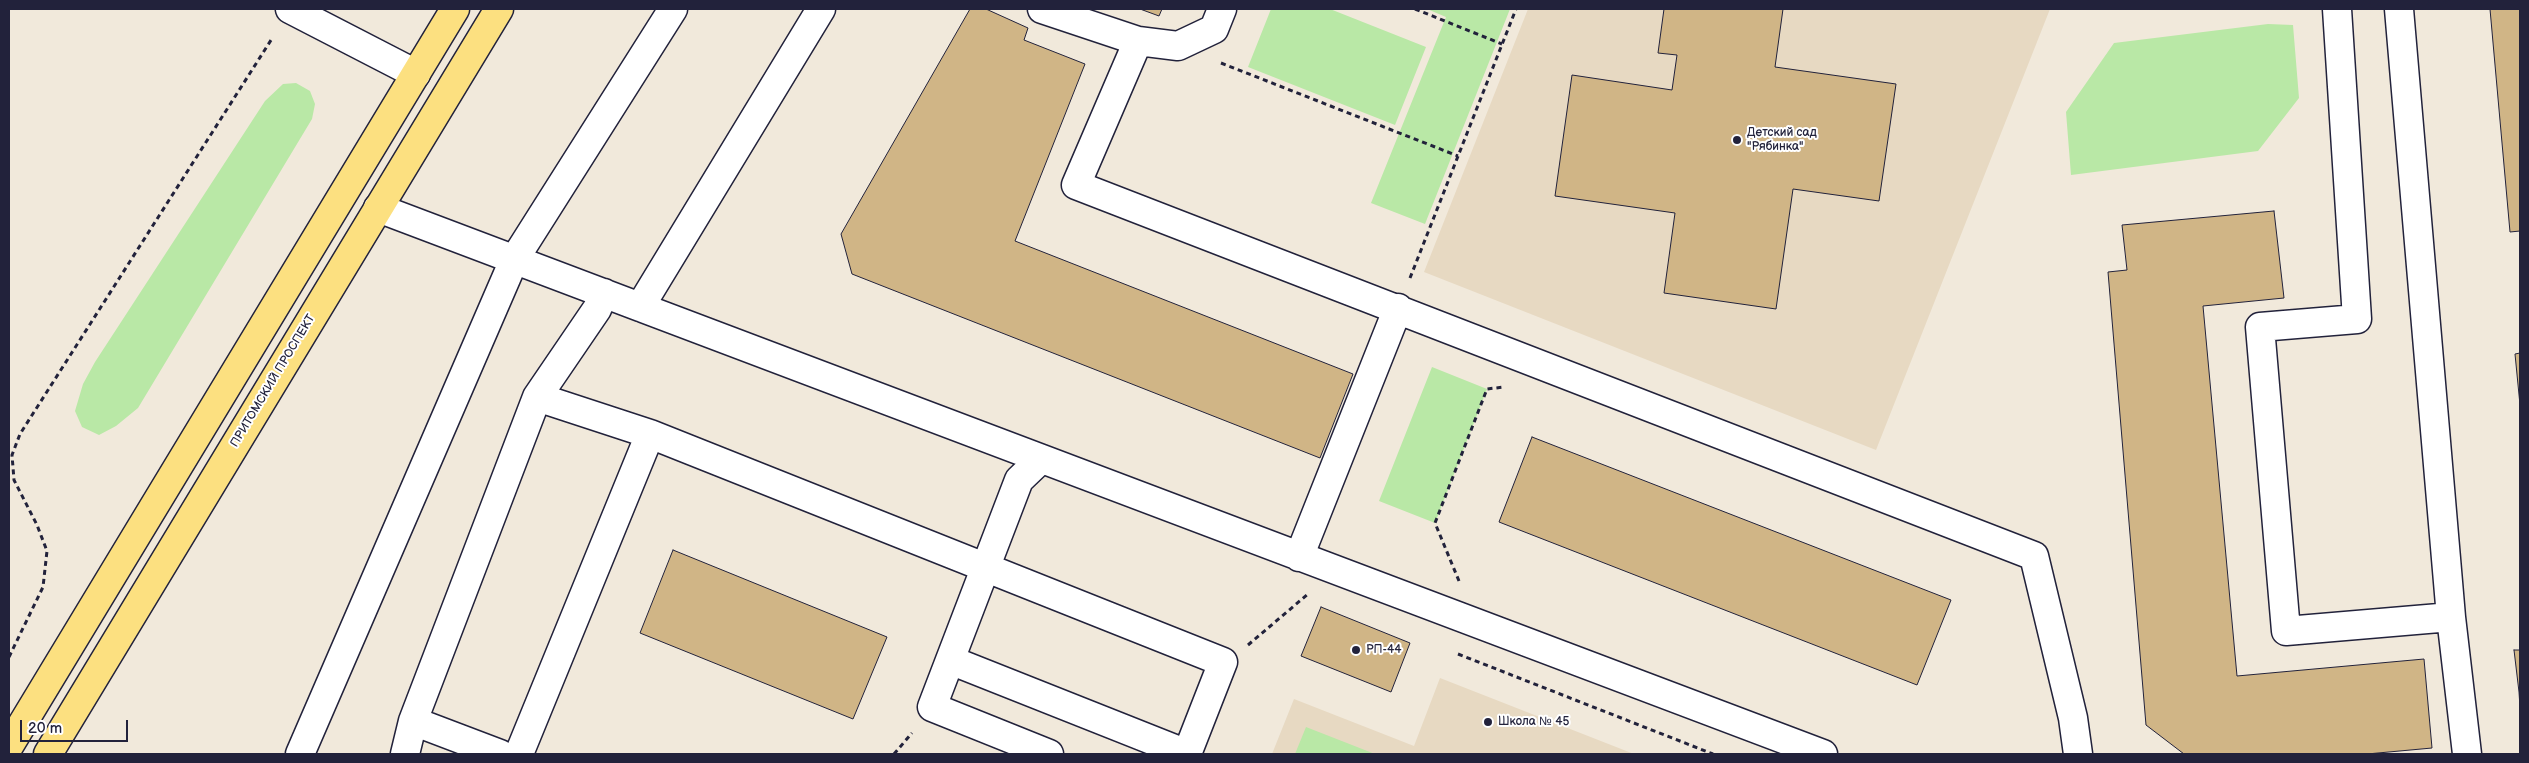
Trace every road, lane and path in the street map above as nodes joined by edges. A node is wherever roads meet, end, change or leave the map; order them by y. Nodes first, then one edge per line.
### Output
1 (290, 9) edge
2 (455, 9) edge
3 (499, 9) edge
4 (673, 9) edge
5 (822, 9) edge
6 (1042, 9) edge
7 (1222, 9) edge
8 (1414, 9) edge
9 (1516, 9) edge
10 (2337, 9) edge
11 (2399, 9) edge
12 (1138, 41) junction
13 (1502, 44) junction
14 (1178, 46) junction
15 (416, 74) junction
16 (1458, 156) junction
17 (378, 208) junction
18 (514, 260) junction
19 (604, 293) junction
20 (640, 307) junction
21 (1398, 308) junction
22 (1505, 387) dead end
23 (537, 397) junction
24 (650, 434) junction
25 (1041, 459) junction
26 (1299, 556) junction
27 (985, 568) junction
28 (1313, 590) dead end
29 (2451, 618) junction
30 (1476, 623) junction
31 (9, 657) edge
32 (950, 660) junction
33 (1223, 662) junction
34 (414, 721) junction
35 (9, 746) edge
36 (48, 754) edge
37 (300, 754) edge
38 (405, 754) edge
39 (500, 754) edge
40 (519, 754) edge
41 (1049, 754) edge
42 (1187, 754) edge
43 (1822, 754) edge
44 (2078, 754) edge
45 (2467, 754) edge

1 - 15 lane
1 - 31 path
2 - 15 main road
3 - 17 main road, ПРИТОМСКИЙ ПРОСПЕКТ
4 - 18 lane
5 - 20 lane
6 - 12 lane
7 - 14 lane
8 - 13 path
9 - 13 path
10 - 29 lane
11 - 29 lane
12 - 14 lane
12 - 21 lane
13 - 16 path
14 - 16 path
15 - 35 main road
16 - 21 path
17 - 18 lane
17 - 36 main road, ПРИТОМСКИЙ ПРОСПЕКТ
18 - 19 lane
18 - 37 lane
19 - 20 lane
19 - 23 lane
20 - 25 lane
21 - 26 lane
21 - 44 lane
22 - 30 path
23 - 24 lane
23 - 34 lane
24 - 27 lane
24 - 40 lane
25 - 26 lane
25 - 27 lane
26 - 30 lane
27 - 32 lane
27 - 33 lane
28 - 33 path
29 - 45 lane
30 - 43 lane
32 - 41 lane
32 - 42 lane
33 - 42 lane
34 - 38 lane
34 - 39 lane

